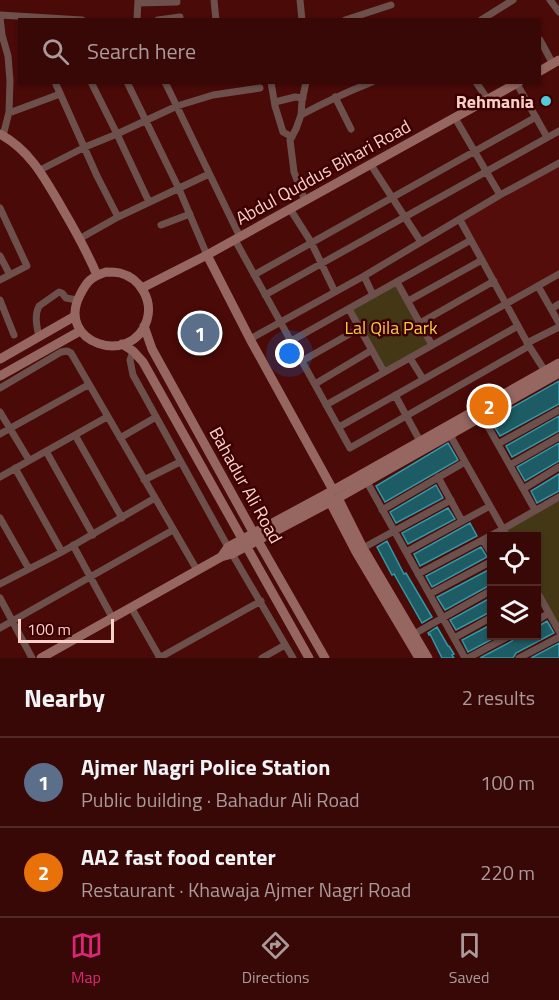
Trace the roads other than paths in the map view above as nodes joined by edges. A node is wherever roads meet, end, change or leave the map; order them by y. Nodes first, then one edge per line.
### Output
1 (214, 0) edge
2 (300, 0) edge
3 (513, 0) edge
4 (550, 0) edge
5 (177, 1) edge
6 (138, 2) edge
7 (391, 5) dead end
8 (558, 9) edge
9 (0, 16) edge
10 (36, 18) edge
11 (137, 18) edge
12 (180, 18) edge
13 (216, 18) edge
14 (302, 18) edge
15 (356, 18) edge
16 (484, 18) edge
17 (0, 26) edge
18 (541, 41) edge
19 (3, 48) edge
20 (556, 62) edge
21 (541, 70) edge
22 (0, 83) edge
23 (56, 84) edge
24 (92, 84) edge
25 (128, 84) edge
26 (166, 84) edge
27 (271, 84) edge
28 (306, 84) edge
29 (477, 84) edge
30 (516, 84) edge
31 (519, 84) edge
32 (10, 85) junction
33 (357, 85) edge
34 (260, 88) dead end
35 (60, 94) junction
36 (335, 97) junction
37 (303, 98) junction
38 (488, 100) junction
39 (275, 102) junction
40 (177, 106) junction
41 (9, 113) junction
42 (301, 115) junction
43 (536, 117) junction
44 (455, 118) junction
45 (146, 121) junction
46 (351, 129) dead end
47 (559, 131) edge
48 (117, 134) junction
49 (1, 135) edge
50 (292, 137) junction
51 (547, 137) junction
52 (85, 147) junction
53 (475, 151) junction
54 (559, 163) edge
55 (370, 165) junction
56 (40, 170) junction
57 (486, 171) junction
58 (209, 174) junction
59 (178, 189) junction
60 (500, 195) junction
61 (393, 197) junction
62 (305, 201) junction
63 (149, 202) junction
64 (0, 208) edge
65 (290, 209) junction
66 (190, 214) junction
67 (405, 216) junction
68 (118, 217) junction
69 (460, 220) junction
70 (161, 225) dead end
71 (238, 238) junction
72 (79, 239) junction
73 (471, 240) junction
74 (311, 242) junction
75 (421, 242) junction
76 (207, 255) junction
77 (0, 256) edge
78 (482, 261) junction
79 (321, 263) junction
80 (254, 274) junction
81 (559, 274) edge
82 (10, 275) junction
83 (97, 275) junction
84 (364, 276) junction
85 (0, 280) edge
86 (494, 281) junction
87 (397, 282) junction
88 (538, 286) junction
89 (142, 288) junction
90 (335, 292) junction
91 (265, 295) junction
92 (373, 295) junction
93 (0, 300) edge
94 (77, 300) junction
95 (408, 301) junction
96 (506, 304) junction
97 (559, 304) edge
98 (349, 309) junction
99 (551, 309) junction
100 (75, 316) junction
101 (280, 322) junction
102 (420, 323) junction
103 (559, 325) edge
104 (144, 326) junction
105 (518, 326) junction
106 (360, 328) junction
107 (80, 331) junction
108 (14, 335) dead end
109 (39, 337) junction
110 (250, 339) junction
111 (291, 341) junction
112 (122, 344) junction
113 (432, 345) junction
114 (528, 345) junction
115 (372, 350) junction
116 (133, 351) junction
117 (410, 358) junction
118 (0, 359) edge
119 (302, 361) junction
120 (559, 363) edge
121 (545, 370) junction
122 (384, 372) junction
123 (559, 373) edge
124 (0, 376) edge
125 (423, 380) junction
126 (315, 384) junction
127 (88, 385) junction
128 (0, 388) edge
129 (395, 395) junction
130 (326, 405) junction
131 (559, 410) edge
132 (0, 412) edge
133 (407, 416) junction
134 (482, 416) junction
135 (107, 417) junction
136 (156, 417) junction
137 (339, 427) junction
138 (9, 429) junction
139 (0, 434) edge
140 (75, 435) junction
141 (450, 435) junction
142 (559, 437) edge
143 (120, 438) junction
144 (420, 441) junction
145 (498, 444) junction
146 (46, 451) junction
147 (29, 460) junction
148 (180, 462) junction
149 (465, 462) junction
150 (510, 465) junction
151 (15, 468) junction
152 (559, 468) edge
153 (0, 477) edge
154 (438, 477) junction
155 (144, 480) junction
156 (367, 482) junction
157 (523, 489) junction
158 (334, 496) junction
159 (559, 497) edge
160 (155, 498) junction
161 (451, 500) junction
162 (490, 506) junction
163 (382, 510) junction
164 (535, 510) junction
165 (0, 518) edge
166 (122, 518) junction
167 (462, 521) junction
168 (502, 529) junction
169 (173, 530) junction
170 (394, 530) junction
171 (504, 532) edge
172 (93, 535) junction
173 (256, 537) junction
174 (483, 540) junction
175 (245, 543) junction
176 (74, 545) junction
177 (487, 547) edge
178 (363, 548) junction
179 (230, 550) junction
180 (62, 552) junction
181 (406, 552) junction
182 (487, 564) edge
183 (29, 569) junction
184 (196, 570) junction
185 (418, 574) junction
186 (91, 578) junction
187 (0, 584) edge
188 (487, 593) edge
189 (430, 594) junction
190 (0, 598) edge
191 (541, 599) edge
192 (261, 601) junction
193 (130, 607) junction
194 (549, 614) junction
195 (112, 617) junction
196 (443, 618) junction
197 (541, 619) edge
198 (487, 620) edge
199 (13, 622) junction
200 (0, 628) edge
201 (559, 631) edge
202 (414, 634) junction
203 (559, 637) edge
204 (454, 638) junction
205 (501, 640) edge
206 (285, 645) junction
207 (44, 657) edge
208 (32, 658) edge
209 (159, 658) edge
210 (262, 658) edge
211 (293, 658) edge
212 (309, 658) edge
213 (325, 658) edge
214 (419, 658) edge
215 (428, 658) edge
216 (467, 658) edge
217 (519, 658) edge

1 - 13 street
2 - 14 street
3 - 16 street
4 - 8 street
5 - 6 street
5 - 12 street
6 - 11 street
7 - 15 street
9 - 10 street
9 - 17 street
17 - 19 street
18 - 20 street
19 - 32 street
20 - 21 street
22 - 32 street
23 - 35 street
24 - 48 street
25 - 45 street
26 - 40 street
27 - 39 street
28 - 37 street
29 - 38 street
30 - 38 street, Abdul Quddus Bihari Road
31 - 43 street
32 - 41 street
33 - 36 street
34 - 40 street
35 - 41 street
35 - 52 street
36 - 42 street
36 - 46 street
37 - 39 street
37 - 42 street
38 - 44 street, Abdul Quddus Bihari Road
39 - 50 street
40 - 45 street
40 - 58 street
41 - 49 street
42 - 50 street
43 - 51 street
43 - 53 street
44 - 53 street
44 - 55 street, Abdul Quddus Bihari Road
45 - 48 street
45 - 59 street
47 - 51 street
48 - 52 street
48 - 63 street
49 - 56 street
50 - 62 street
51 - 57 street
52 - 56 street
52 - 68 street
53 - 57 street
53 - 61 street
54 - 60 street
55 - 61 street
55 - 62 street, Abdul Quddus Bihari Road
56 - 72 street
57 - 60 street
57 - 67 street
58 - 59 street
58 - 71 street
59 - 63 street
59 - 66 street
60 - 69 street
61 - 67 street
61 - 74 street
62 - 65 street, Abdul Quddus Bihari Road
63 - 68 street
64 - 82 street
65 - 71 street, Abdul Quddus Bihari Road
65 - 74 street
66 - 70 street
66 - 76 street
67 - 75 street
67 - 79 street
68 - 72 street
69 - 73 street
69 - 75 street
71 - 76 street, Abdul Quddus Bihari Road
71 - 80 street
72 - 83 street
73 - 78 street
73 - 87 street
74 - 79 street
74 - 80 street
75 - 84 street
76 - 89 street, Abdul Quddus Bihari Road
76 - 110 street
77 - 82 street
78 - 86 street
78 - 95 street
79 - 90 street
79 - 91 street
80 - 91 street
81 - 88 street
82 - 85 street
83 - 89 street
83 - 94 street
84 - 90 street
84 - 92 street
86 - 96 street
86 - 102 street
87 - 92 street
87 - 95 street
88 - 96 street
88 - 99 street
89 - 104 street
90 - 101 street
91 - 101 street
92 - 98 street
93 - 108 street
94 - 100 street
94 - 109 street
95 - 102 street
96 - 105 street
96 - 113 street
97 - 99 street
98 - 106 street
98 - 111 street
99 - 103 street
100 - 107 street
100 - 109 street
101 - 110 street
101 - 111 street
102 - 113 street
103 - 114 street
104 - 112 street
104 - 173 street, Bahadur Ali Road
105 - 114 street
105 - 125 street
106 - 115 street
106 - 119 street
107 - 112 street
107 - 124 street
109 - 118 street
110 - 158 street
111 - 119 street
112 - 116 street, Bahadur Ali Road
113 - 117 street
114 - 121 street
114 - 133 street
115 - 122 street
115 - 126 street
116 - 136 street
116 - 175 street, Bahadur Ali Road
117 - 122 street
117 - 125 street
119 - 126 street
120 - 121 street
121 - 144 street
122 - 130 street
123 - 134 street
125 - 129 street
126 - 130 street
127 - 128 street
127 - 135 street
127 - 138 street
129 - 133 street
129 - 137 street
130 - 137 street
131 - 145 street
132 - 138 street
133 - 137 street
133 - 144 street
134 - 141 street
134 - 145 street
135 - 140 street
135 - 143 street
136 - 143 street
136 - 148 street
138 - 139 street
138 - 147 street
140 - 146 street
140 - 166 street
141 - 149 street
141 - 156 street
142 - 150 street
143 - 155 street
144 - 158 street
145 - 150 street
146 - 147 street
146 - 172 street
147 - 151 street
148 - 155 street
148 - 179 street
149 - 154 street
149 - 162 street
150 - 157 street
151 - 153 street
151 - 180 street
152 - 157 street
154 - 161 street
154 - 163 street
155 - 160 street
156 - 158 street
156 - 163 street
157 - 164 street
158 - 173 street
158 - 178 street
158 - 214 street
159 - 164 street
160 - 166 street
160 - 169 street
161 - 167 street
161 - 170 street
162 - 167 street
162 - 168 street
163 - 170 street
164 - 168 street
165 - 183 street
166 - 172 street
167 - 181 street
168 - 171 street
168 - 174 street
169 - 184 street
169 - 186 street
170 - 178 street
170 - 181 street
172 - 176 street
173 - 175 street
173 - 213 street, Bahadur Ali Road
174 - 177 street
174 - 185 street
175 - 179 street
175 - 212 street, Bahadur Ali Road
176 - 180 street
176 - 186 street
178 - 202 street
179 - 184 street
179 - 192 street
180 - 183 street
181 - 185 street
182 - 189 street
183 - 187 street
184 - 193 street
185 - 189 street
186 - 195 street
186 - 199 street
188 - 196 street
189 - 196 street
190 - 199 street
191 - 194 street
192 - 206 street
192 - 209 street
193 - 195 street
193 - 209 street
194 - 197 street
194 - 201 street
195 - 207 street
196 - 202 street
196 - 204 street
198 - 204 street
199 - 200 street
199 - 208 street
202 - 215 street
203 - 217 street
204 - 216 street
205 - 216 street
206 - 210 street
206 - 211 street

